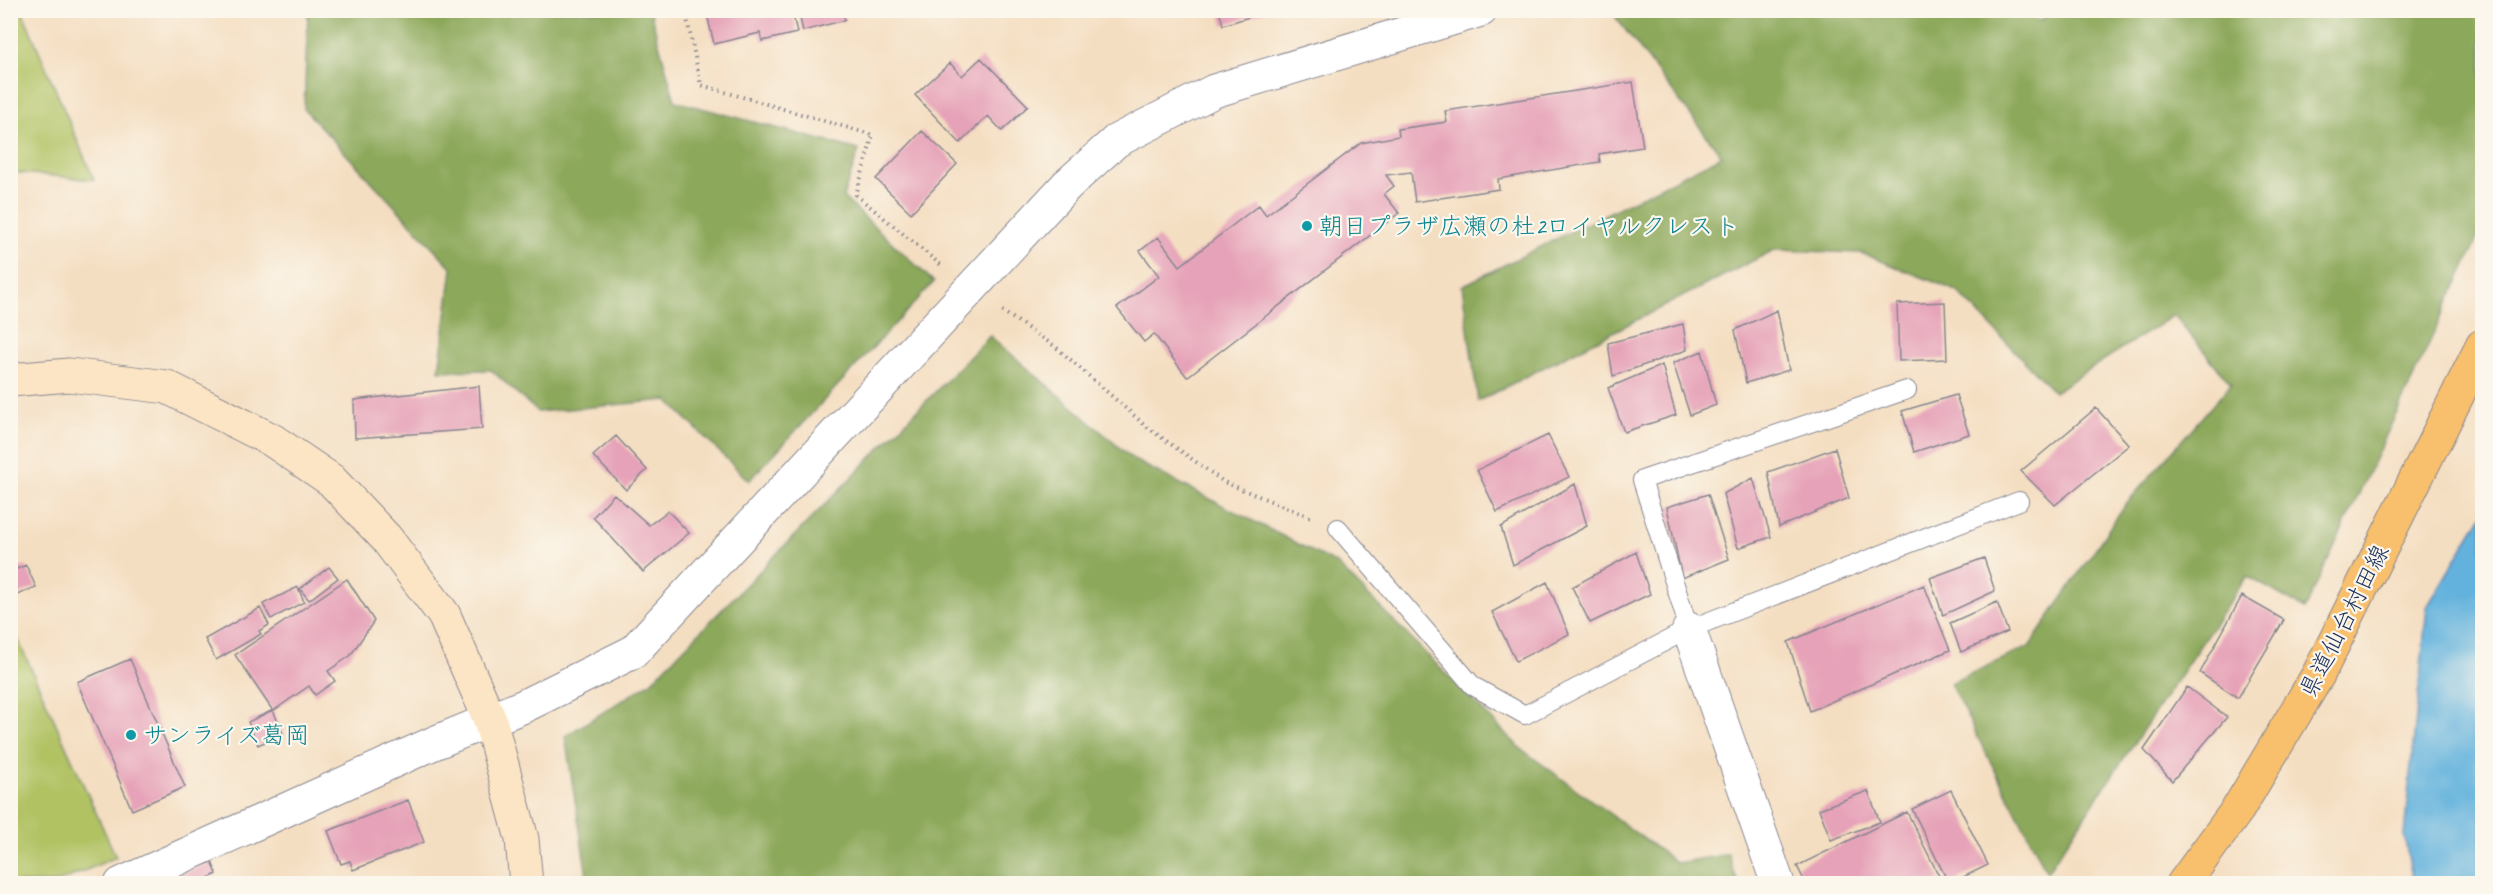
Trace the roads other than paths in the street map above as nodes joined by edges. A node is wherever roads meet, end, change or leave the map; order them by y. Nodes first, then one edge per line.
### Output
1 (1481, 10) edge
2 (2482, 346) edge
3 (10, 380) edge
4 (1907, 390) dead end
5 (2019, 501) dead end
6 (1338, 528) road end
7 (1689, 629) junction
8 (490, 720) junction
9 (121, 884) edge
10 (526, 884) edge
11 (1778, 884) edge
12 (2183, 884) edge

1 - 8 street
2 - 12 main road, 県道仙台村田線
3 - 8 street
4 - 7 lane
5 - 7 lane
6 - 7 lane
7 - 11 street
8 - 9 street
8 - 10 street

